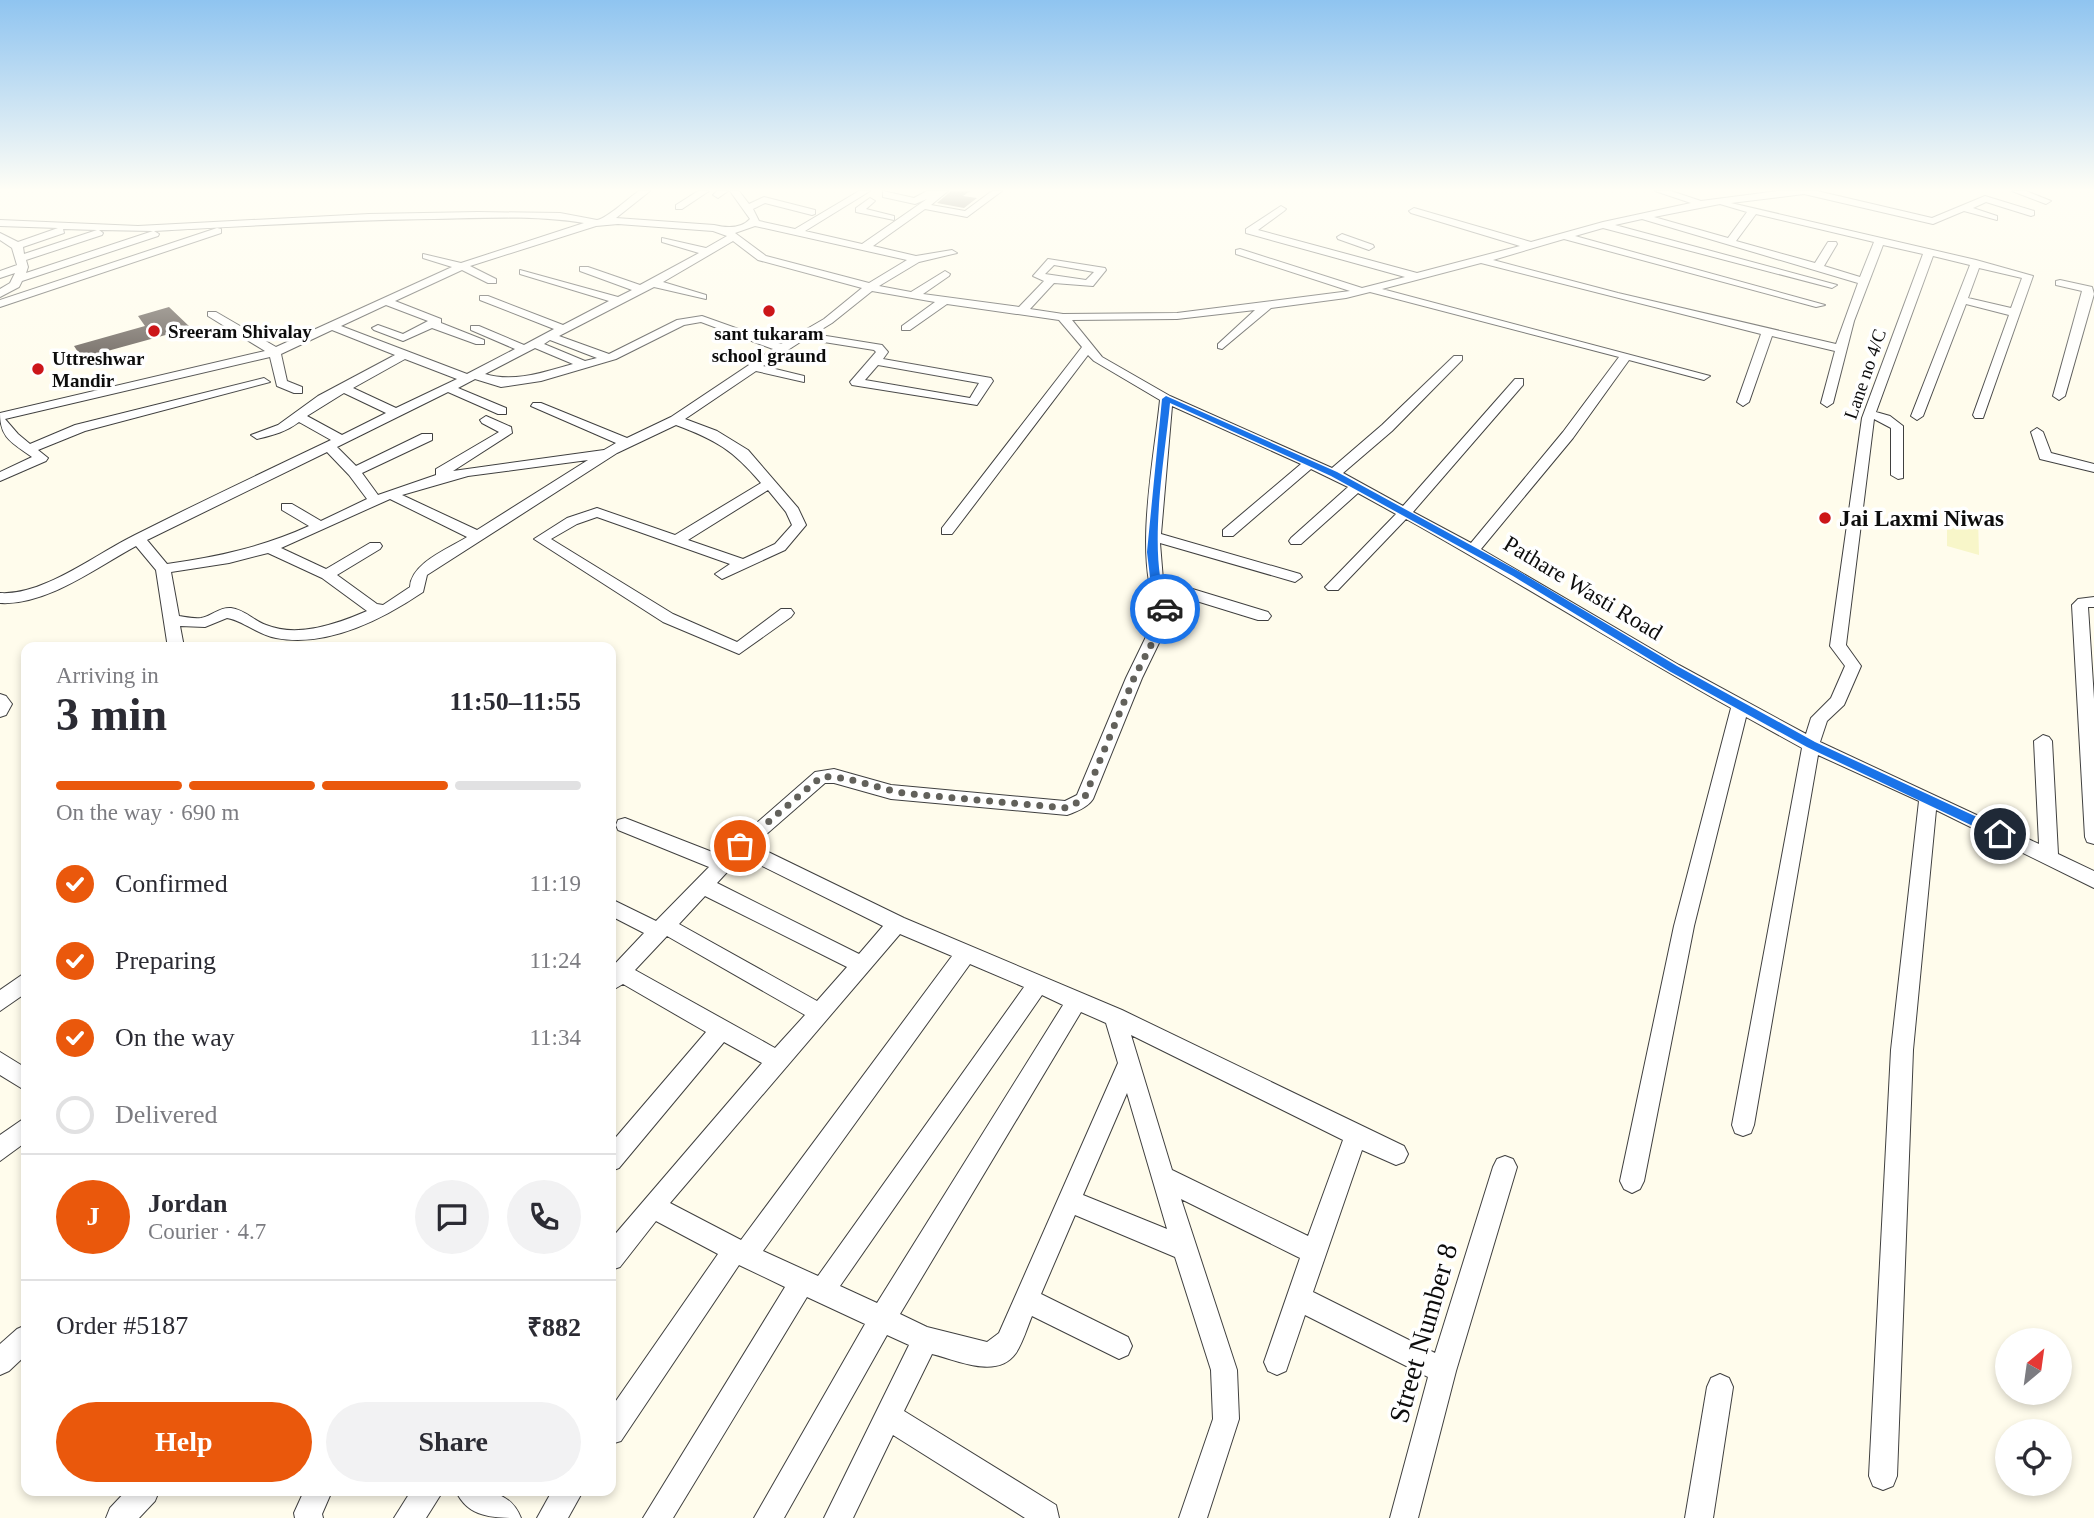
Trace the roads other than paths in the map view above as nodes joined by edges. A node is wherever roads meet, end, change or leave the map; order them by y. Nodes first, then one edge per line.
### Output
1 (21, 262) edge
2 (36, 262) edge
3 (57, 262) edge
4 (125, 262) edge
5 (447, 262) edge
6 (474, 262) edge
7 (691, 262) edge
8 (776, 262) edge
9 (911, 262) edge
10 (1052, 262) edge
11 (1063, 262) edge
12 (1273, 262) edge
13 (1363, 262) edge
14 (1474, 262) edge
15 (1488, 262) edge
16 (1660, 262) edge
17 (1744, 262) edge
18 (1796, 262) edge
19 (1821, 262) edge
20 (1871, 262) edge
21 (1925, 262) edge
22 (1971, 262) edge
23 (1976, 263) junction
24 (461, 266) junction
25 (22, 268) junction
26 (1817, 268) junction
27 (584, 269) dead end
28 (524, 272) dead end
29 (944, 274) dead end
30 (0, 275) edge
31 (1418, 277) junction
32 (1051, 279) junction
33 (492, 281) dead end
34 (1864, 281) junction
35 (654, 283) junction
36 (2060, 283) dead end
37 (1832, 285) dead end
38 (870, 288) junction
39 (640, 289) junction
40 (1366, 290) junction
41 (2091, 290) edge
42 (0, 295) edge
43 (913, 296) junction
44 (702, 297) dead end
45 (484, 298) dead end
46 (618, 300) junction
47 (1961, 300) junction
48 (386, 301) junction
49 (944, 301) junction
50 (0, 304) edge
51 (1266, 305) junction
52 (1820, 305) dead end
53 (1021, 312) junction
54 (2016, 313) junction
55 (212, 314) dead end
56 (1063, 317) junction
57 (432, 324) junction
58 (332, 326) junction
59 (378, 328) dead end
60 (475, 328) dead end
61 (906, 328) dead end
62 (563, 329) junction
63 (1767, 332) junction
64 (549, 336) junction
65 (805, 336) junction
66 (480, 342) dead end
67 (529, 346) junction
68 (1222, 346) dead end
69 (1088, 347) junction
70 (782, 348) junction
71 (1841, 349) junction
72 (275, 352) junction
73 (403, 354) junction
74 (1626, 356) junction
75 (609, 358) junction
76 (1458, 358) dead end
77 (875, 361) junction
78 (585, 365) junction
79 (754, 367) junction
80 (932, 371) junction
81 (1704, 376) dead end
82 (470, 377) junction
83 (800, 379) dead end
84 (264, 382) dead end
85 (1519, 382) dead end
86 (344, 387) junction
87 (447, 388) junction
88 (298, 390) dead end
89 (916, 392) junction
90 (2059, 396) dead end
91 (1166, 399) junction
92 (1743, 402) dead end
93 (1827, 403) dead end
94 (537, 406) dead end
95 (502, 411) dead end
96 (395, 412) junction
97 (1869, 414) junction
98 (1917, 415) dead end
99 (1979, 415) dead end
100 (298, 417) junction
101 (0, 419) edge
102 (75, 419) junction
103 (486, 420) dead end
104 (675, 420) junction
105 (2037, 432) dead end
106 (257, 435) dead end
107 (427, 437) dead end
108 (15, 439) junction
109 (342, 440) junction
110 (628, 443) junction
111 (0, 445) edge
112 (329, 447) junction
113 (29, 449) junction
114 (612, 450) junction
115 (1310, 464) junction
116 (2094, 468) edge
117 (354, 472) junction
118 (1334, 474) junction
119 (1898, 475) dead end
120 (0, 477) edge
121 (425, 481) junction
122 (769, 484) junction
123 (1357, 486) junction
124 (390, 494) junction
125 (375, 500) junction
126 (287, 507) dead end
127 (1405, 512) junction
128 (321, 527) junction
129 (947, 531) dead end
130 (1228, 533) dead end
131 (1153, 536) junction
132 (479, 537) junction
133 (679, 539) junction
134 (138, 540) junction
135 (1296, 541) dead end
136 (375, 546) dead end
137 (270, 548) junction
138 (1473, 550) junction
139 (743, 564) junction
140 (163, 569) junction
141 (722, 573) dead end
142 (327, 575) junction
143 (1295, 578) dead end
144 (1155, 583) junction
145 (1333, 587) dead end
146 (8, 599) edge
147 (2094, 602) edge
148 (0, 608) edge
149 (382, 610) junction
150 (786, 613) dead end
151 (1263, 616) dead end
152 (173, 621) junction
153 (175, 642) edge
154 (0, 700) edge
155 (1740, 706) junction
156 (0, 711) edge
157 (2043, 741) dead end
158 (1811, 745) junction
159 (1928, 797) junction
160 (625, 825) dead end
161 (2094, 837) edge
162 (740, 846) junction
163 (2049, 858) junction
164 (722, 864) junction
165 (2094, 880) edge
166 (702, 885) junction
167 (616, 910) edge
168 (897, 924) junction
169 (661, 928) junction
170 (966, 953) junction
171 (862, 965) junction
172 (616, 976) edge
173 (616, 977) edge
174 (1038, 984) junction
175 (21, 985) edge
176 (1077, 1001) junction
177 (0, 1002) edge
178 (820, 1013) junction
179 (1115, 1017) junction
180 (722, 1029) junction
181 (778, 1061) junction
182 (0, 1062) edge
183 (1129, 1062) junction
184 (21, 1077) edge
185 (1743, 1125) dead end
186 (21, 1132) edge
187 (1356, 1135) junction
188 (0, 1150) edge
189 (616, 1154) edge
190 (1396, 1154) dead end
191 (1505, 1167) dead end
192 (1162, 1177) junction
193 (1632, 1181) dead end
194 (1069, 1201) junction
195 (652, 1206) junction
196 (1185, 1249) junction
197 (616, 1252) edge
198 (740, 1252) junction
199 (1314, 1252) junction
200 (813, 1286) junction
201 (1297, 1298) junction
202 (1026, 1300) junction
203 (882, 1319) junction
204 (925, 1339) junction
205 (21, 1343) edge
206 (1119, 1346) dead end
207 (0, 1362) edge
208 (1277, 1362) dead end
209 (1443, 1371) junction
210 (1720, 1387) dead end
211 (888, 1416) junction
212 (616, 1424) edge
213 (1883, 1476) dead end
214 (140, 1496) edge
215 (316, 1496) edge
216 (425, 1496) edge
217 (477, 1496) edge
218 (566, 1496) edge
219 (1046, 1515) dead end
220 (120, 1518) edge
221 (309, 1518) edge
222 (408, 1518) edge
223 (507, 1518) edge
224 (551, 1518) edge
225 (657, 1518) edge
226 (768, 1518) edge
227 (838, 1518) edge
228 (1193, 1518) edge
229 (1404, 1518) edge
230 (1699, 1518) edge

1 - 25 street
2 - 25 street
3 - 25 street
4 - 50 street
5 - 24 street
6 - 24 street
7 - 35 street
8 - 38 street
9 - 38 street
10 - 32 street
11 - 32 street
12 - 40 street
13 - 31 street
14 - 31 street
15 - 63 street
16 - 52 street
17 - 37 street
18 - 26 street
19 - 26 street
20 - 34 street
21 - 97 street, Lane no 4/C
22 - 23 street
23 - 47 street
23 - 54 street
24 - 33 street
24 - 48 street
25 - 30 street
25 - 42 street
26 - 34 street
27 - 39 street
28 - 46 street
29 - 43 street
31 - 40 street
32 - 53 street
34 - 71 street
35 - 39 street
35 - 44 street
36 - 41 street
38 - 43 street
38 - 65 street
39 - 46 street
40 - 51 street
40 - 74 street
41 - 90 street
43 - 49 street
45 - 62 street
46 - 62 street
47 - 54 street
47 - 98 street
48 - 57 street
48 - 58 street
49 - 53 street
49 - 61 street
51 - 56 street
51 - 68 street
53 - 56 street
54 - 99 street
55 - 72 street
56 - 69 street, Pathare Wasti Road
57 - 59 street
57 - 66 street
58 - 72 street
58 - 73 street
60 - 67 street
62 - 64 street
63 - 71 street
63 - 92 street
64 - 67 street
64 - 75 street
65 - 70 street
65 - 77 street
67 - 78 street
67 - 82 street
69 - 91 street, Pathare Wasti Road
69 - 129 street
70 - 75 street
70 - 79 street
71 - 93 street
72 - 88 street
72 - 102 street
73 - 82 street
73 - 86 street
74 - 81 street
74 - 138 street
75 - 78 street
76 - 118 street
77 - 80 street
77 - 89 street
78 - 82 street
79 - 83 street
79 - 104 street
80 - 89 street
80 - 89 street
82 - 87 street
84 - 102 street
85 - 127 street
86 - 96 street
86 - 100 street
87 - 95 street
87 - 96 street
91 - 115 street, Pathare Wasti Road
91 - 131 street
94 - 110 street
96 - 109 street
97 - 119 street
97 - 158 street, Lane no 4/C
100 - 106 street
100 - 109 street
101 - 102 street
101 - 108 street
102 - 113 street
103 - 121 street
104 - 110 street
104 - 122 street
105 - 116 street
107 - 117 street
108 - 111 street
108 - 113 street
109 - 112 street
110 - 114 street
112 - 117 street
112 - 134 street
113 - 120 street
114 - 121 street
114 - 132 street
115 - 118 street, Pathare Wasti Road
115 - 130 street
117 - 125 street
118 - 123 street, Pathare Wasti Road
121 - 124 street
122 - 133 street
122 - 139 street
123 - 127 street, Pathare Wasti Road
123 - 135 street
124 - 125 street
124 - 132 street
125 - 128 street
126 - 128 street
127 - 138 street, Pathare Wasti Road
127 - 145 street
128 - 137 street
131 - 143 street
131 - 144 street
132 - 149 street
133 - 139 street
133 - 150 street
134 - 140 street
134 - 146 street
136 - 142 street
137 - 140 street
137 - 142 street
138 - 155 street, Pathare Wasti Road
139 - 141 street
140 - 152 street
142 - 149 street
144 - 151 street
144 - 162 street
146 - 148 street
147 - 161 street
149 - 152 street
152 - 153 street
154 - 156 street
155 - 158 street, Pathare Wasti Road
155 - 193 street
157 - 163 street
158 - 159 street, Pathare Wasti Road
158 - 185 street
159 - 163 street, Pathare Wasti Road
159 - 213 street
160 - 164 street
162 - 164 street
162 - 168 street
163 - 165 street, Pathare Wasti Road
164 - 166 street
166 - 169 street
166 - 171 street
167 - 169 street
168 - 170 street
168 - 171 street
169 - 172 street
169 - 178 street
170 - 174 street
170 - 198 street
171 - 178 street
173 - 180 street
174 - 176 street
174 - 200 street
175 - 177 street
176 - 179 street
176 - 203 street
178 - 181 street
179 - 183 street
179 - 187 street
180 - 181 street
180 - 189 street
181 - 195 street
182 - 184 street
183 - 192 street
183 - 194 street
186 - 188 street
187 - 190 street
187 - 199 street
191 - 209 street, Street Number 8
192 - 196 street
192 - 199 street
194 - 196 street
194 - 202 street
195 - 197 street
195 - 198 street
196 - 228 street
198 - 200 street
198 - 212 street
199 - 201 street
200 - 203 street
200 - 225 street
201 - 208 street
201 - 209 street
202 - 204 street
202 - 206 street
203 - 204 street
203 - 226 street
204 - 211 street
205 - 207 street
209 - 229 street, Street Number 8
210 - 230 street
211 - 219 street
211 - 227 street
214 - 220 street
215 - 221 street
216 - 222 street
217 - 223 street
218 - 224 street

